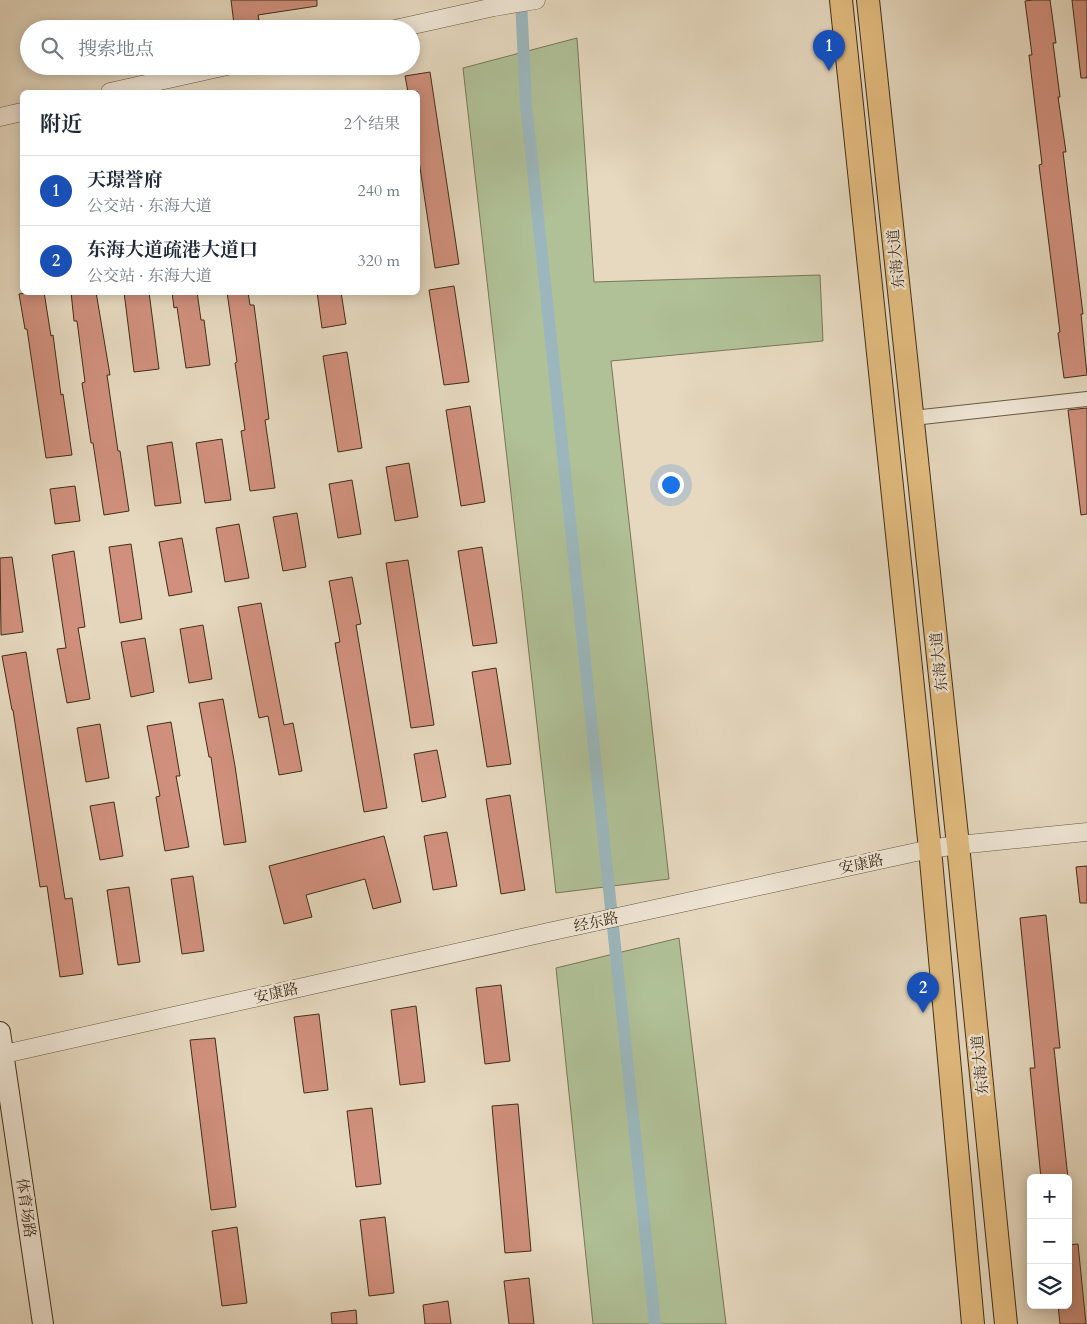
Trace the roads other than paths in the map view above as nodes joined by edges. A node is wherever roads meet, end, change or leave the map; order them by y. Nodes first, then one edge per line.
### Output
1 (536, 0) edge
2 (841, 0) edge
3 (868, 0) edge
4 (420, 23) edge
5 (186, 75) edge
6 (119, 90) edge
7 (20, 112) edge
8 (0, 117) edge
9 (1087, 400) edge
10 (913, 418) junction
11 (1087, 832) edge
12 (958, 844) junction
13 (930, 849) junction
14 (639, 913) joint
15 (553, 931) joint
16 (0, 1032) edge
17 (2, 1054) edge
18 (43, 1324) edge
19 (973, 1324) edge
20 (1006, 1324) edge

1 - 4 street
2 - 13 main road, 东海大道
3 - 10 main road, 东海大道
5 - 6 street
7 - 8 street
9 - 10 street
10 - 12 main road, 东海大道
11 - 12 street, 安康路
12 - 13 street, 安康路
12 - 20 main road, 东海大道
13 - 14 street, 安康路
13 - 19 main road, 东海大道
14 - 15 street, 经东路
15 - 17 street, 安康路
16 - 17 main road, 体育场路
17 - 18 main road, 体育场路

